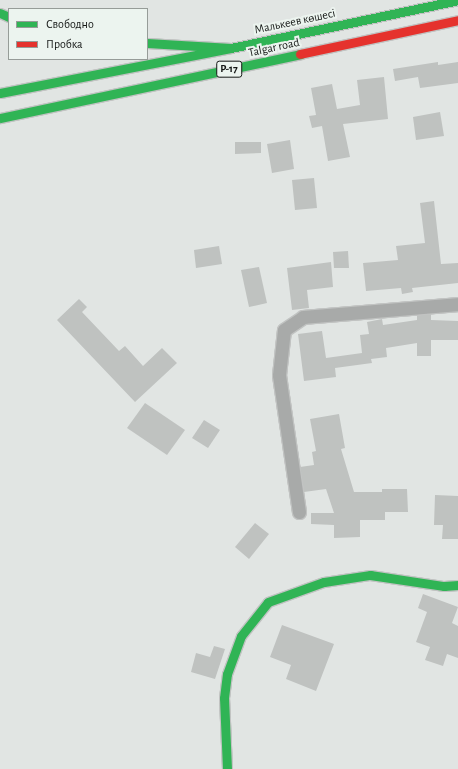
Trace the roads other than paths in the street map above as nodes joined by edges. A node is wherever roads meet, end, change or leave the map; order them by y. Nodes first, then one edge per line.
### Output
1 (458, 0) edge
2 (458, 20) edge
3 (148, 43) edge
4 (231, 48) junction
5 (0, 93) edge
6 (0, 118) edge
7 (458, 304) edge
8 (299, 512) dead end
9 (458, 584) edge
10 (228, 769) edge

1 - 4 main road, Малькеев көшесі
2 - 6 main road, Talgar road / P-17
3 - 4 main road
4 - 5 main road, Talgar road / P-17
7 - 8 street
9 - 10 main road

